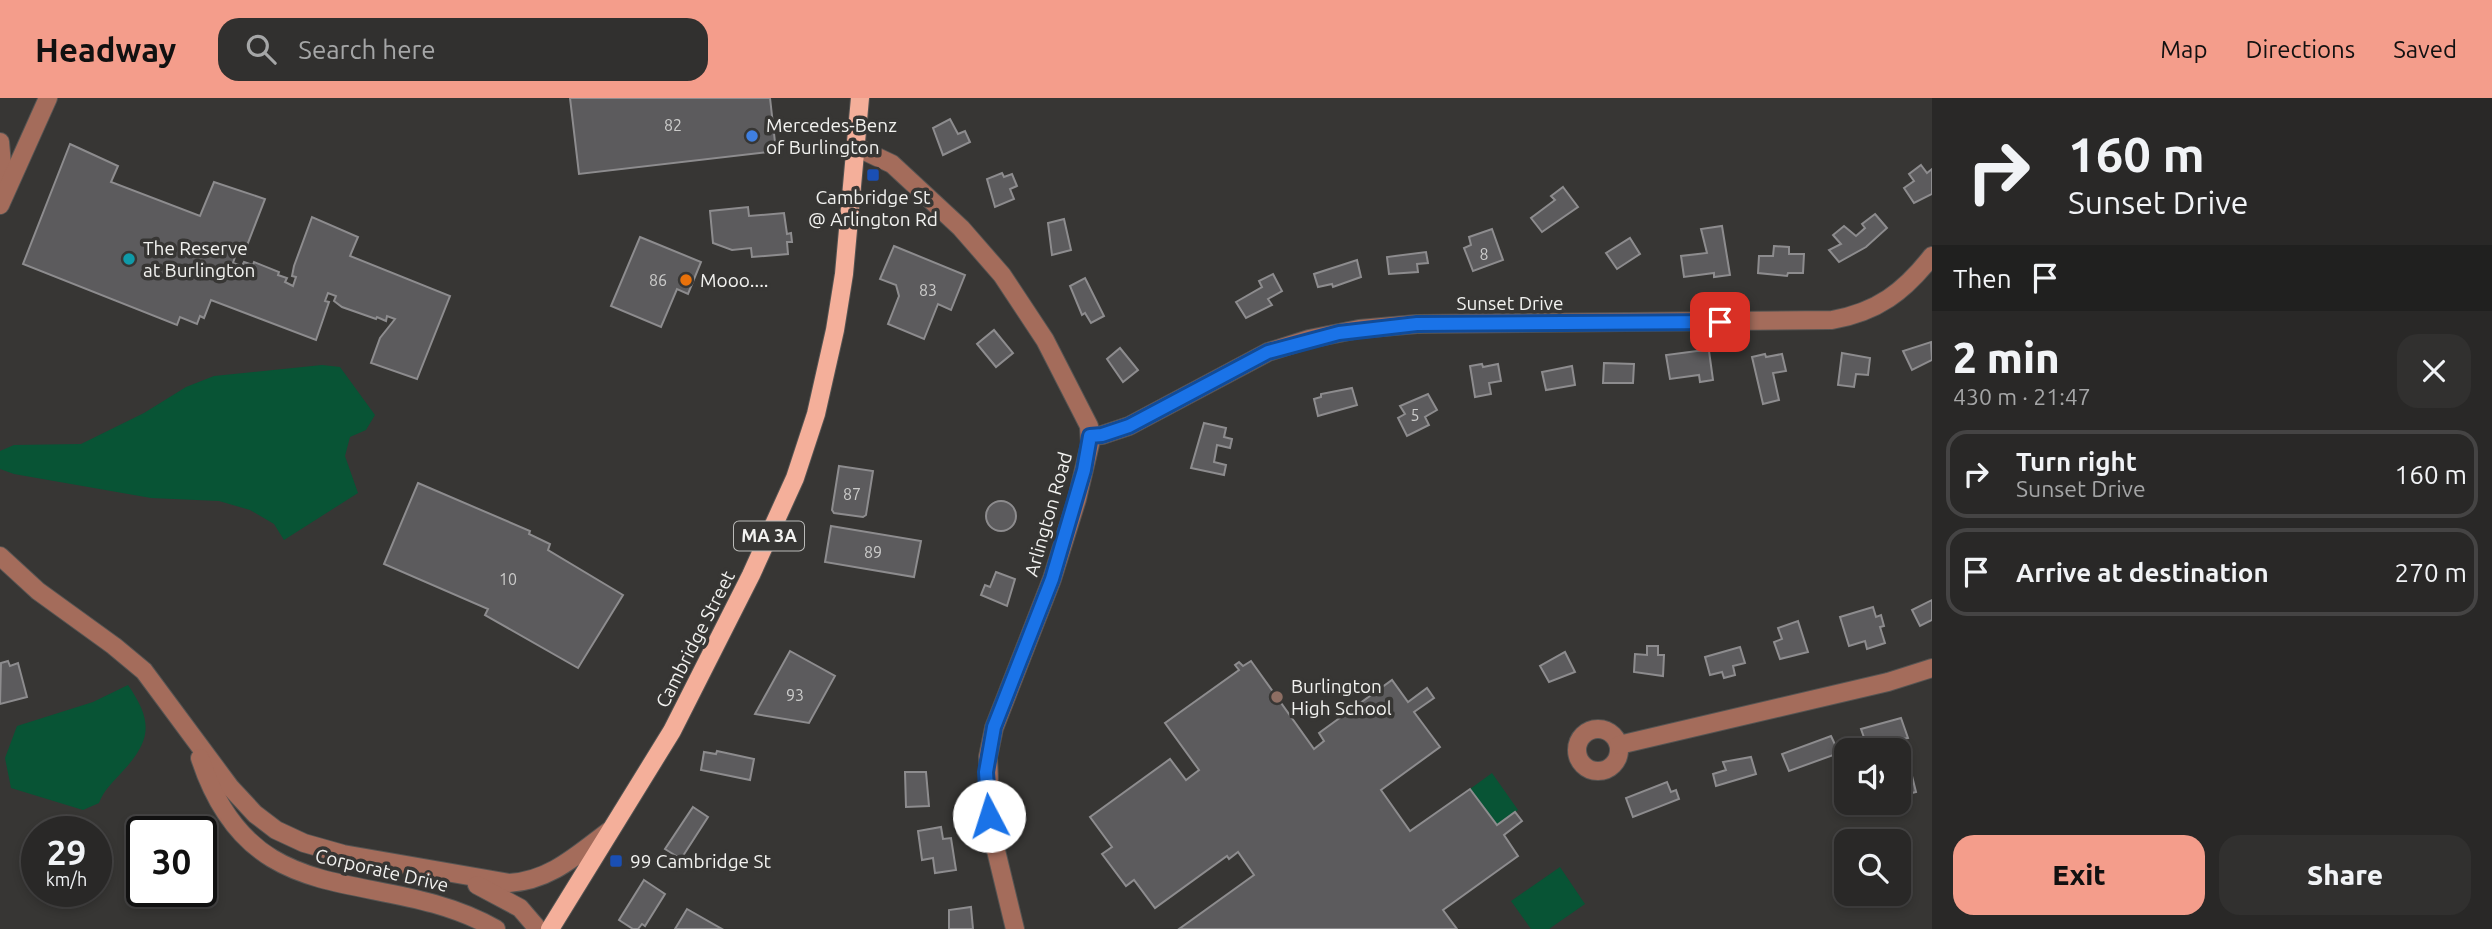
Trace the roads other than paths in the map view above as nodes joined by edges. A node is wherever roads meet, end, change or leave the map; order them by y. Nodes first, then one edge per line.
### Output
1 (48, 98) edge
2 (860, 98) edge
3 (0, 142) edge
4 (856, 147) junction
5 (1, 201) edge
6 (1932, 256) edge
7 (1090, 436) junction
8 (0, 556) edge
9 (1932, 668) edge
10 (1619, 744) dead end
11 (196, 745) junction
12 (612, 829) junction
13 (433, 870) junction
14 (496, 929) edge
15 (538, 929) edge
16 (550, 929) edge
17 (1015, 929) edge

1 - 5 street
2 - 4 main road, Cambridge Street / MA 3A
3 - 5 street
4 - 7 street, Arlington Road
4 - 12 main road, Cambridge Street / MA 3A
6 - 7 street, Sunset Drive
7 - 17 street, Arlington Road
8 - 11 street, Corporate Drive
9 - 10 street
11 - 13 street, Corporate Drive
11 - 14 street, Corporate Drive
12 - 13 street, Corporate Drive
12 - 16 main road, Cambridge Street / MA 3A
13 - 15 street, Corporate Drive

